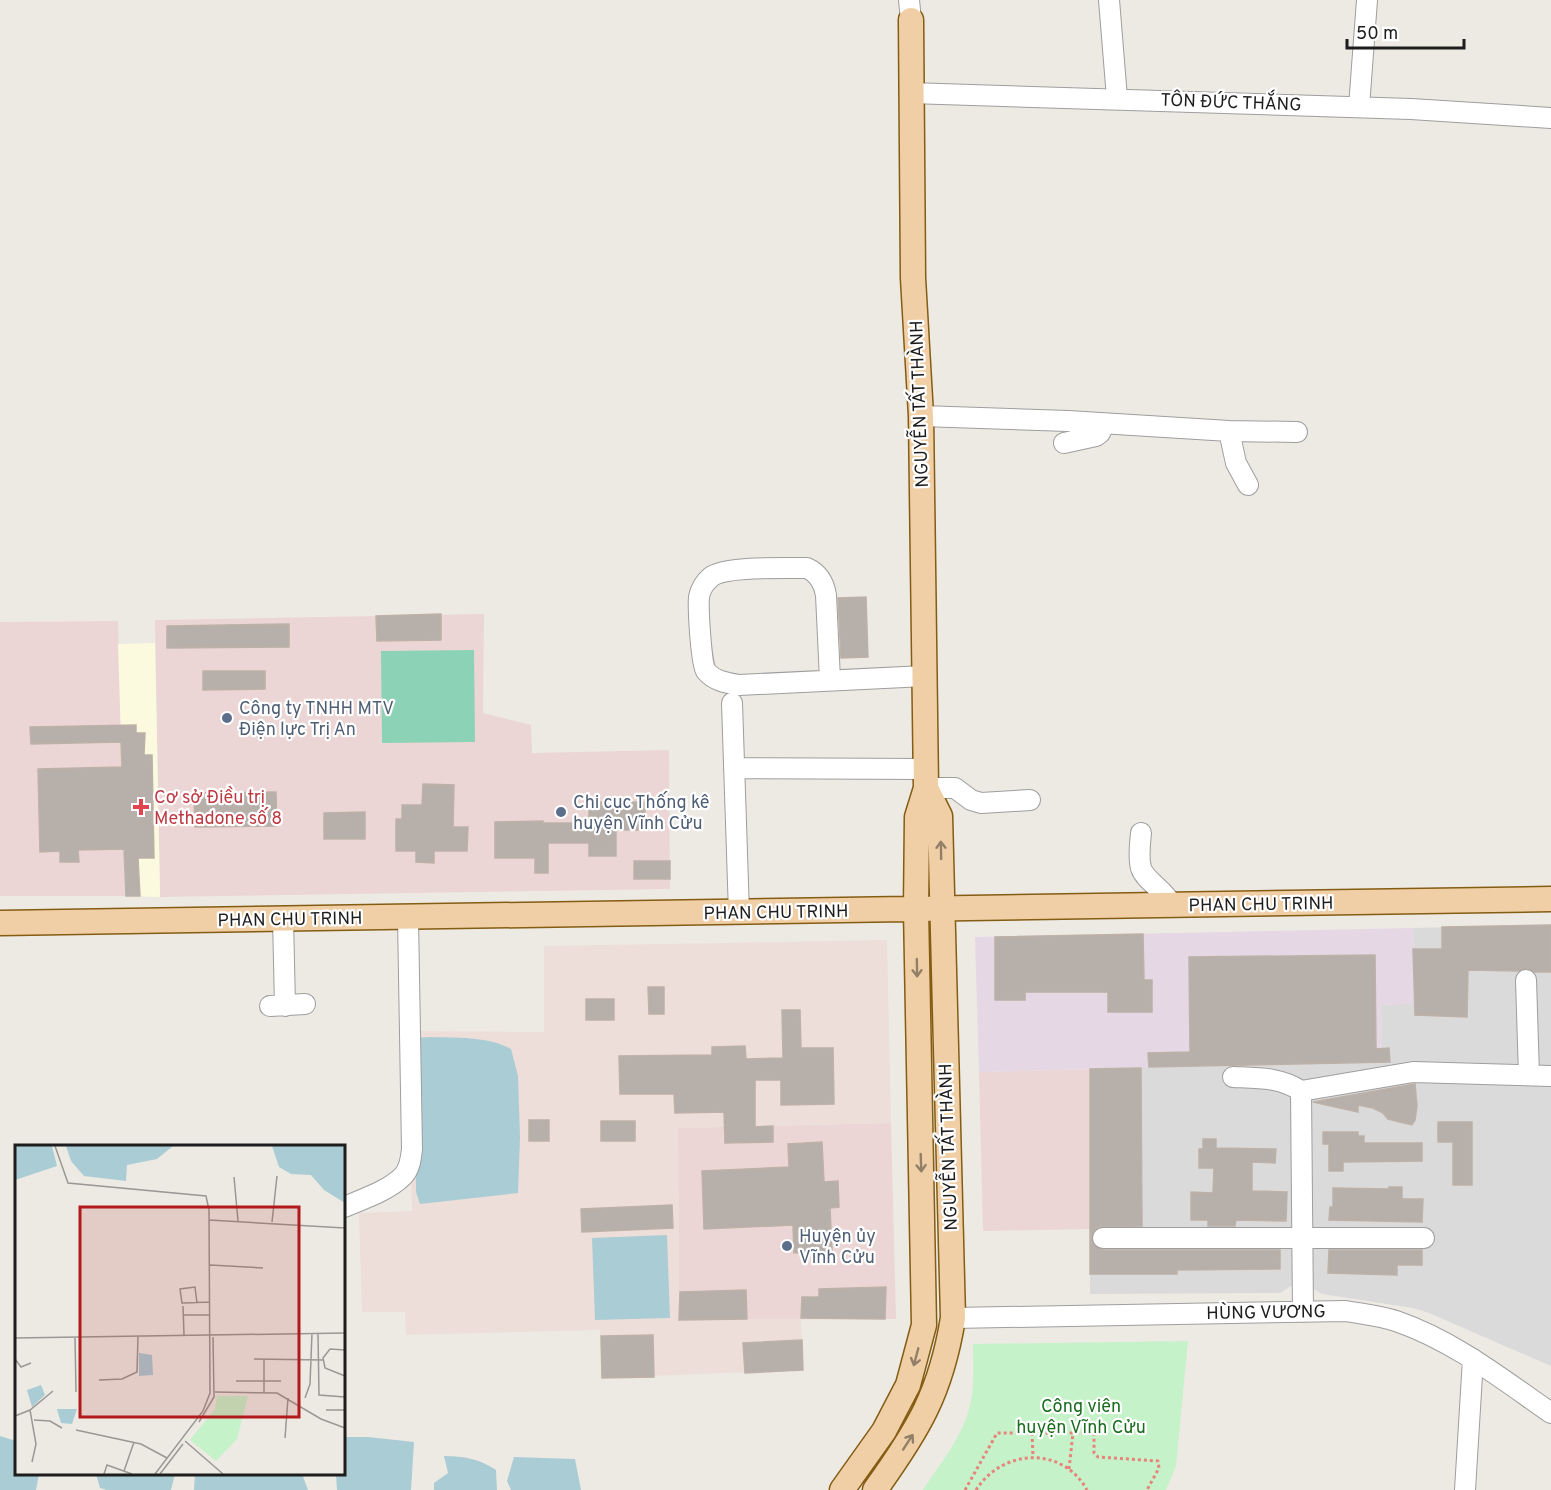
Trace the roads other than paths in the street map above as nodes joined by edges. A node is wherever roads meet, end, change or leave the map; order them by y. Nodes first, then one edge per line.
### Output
1 (1109, 0) edge
2 (1367, 0) edge
3 (910, 10) edge
4 (910, 93) junction
5 (1116, 98) junction
6 (1359, 107) junction
7 (1551, 118) edge
8 (921, 416) junction
9 (1104, 424) junction
10 (1229, 431) junction
11 (1298, 432) dead end
12 (1064, 442) dead end
13 (1248, 485) dead end
14 (925, 676) junction
15 (830, 680) junction
16 (732, 703) dead end
17 (734, 768) junction
18 (926, 779) junction
19 (1030, 800) dead end
20 (1141, 833) dead end
21 (1551, 899) edge
22 (1172, 905) junction
23 (916, 909) junction
24 (942, 909) junction
25 (739, 913) junction
26 (283, 918) junction
27 (408, 918) junction
28 (0, 923) edge
29 (1526, 980) dead end
30 (287, 1005) dead end
31 (1529, 1075) junction
32 (1551, 1076) edge
33 (1233, 1077) dead end
34 (1301, 1091) junction
35 (345, 1207) edge
36 (1103, 1238) dead end
37 (1424, 1238) dead end
38 (1302, 1239) junction
39 (925, 1282) junction
40 (952, 1283) junction
41 (1303, 1312) junction
42 (953, 1318) junction
43 (1473, 1359) junction
44 (1551, 1413) edge
45 (842, 1490) edge
46 (875, 1490) edge
47 (1465, 1490) edge

1 - 5 street
2 - 6 street
3 - 4 main road, NGUYỄN TẤT THÀNH
4 - 5 street, TÔN ĐỨC THẮNG
4 - 8 main road, NGUYỄN TẤT THÀNH
5 - 6 street, TÔN ĐỨC THẮNG
6 - 7 street, TÔN ĐỨC THẮNG
8 - 9 street
8 - 14 main road, NGUYỄN TẤT THÀNH
9 - 10 street
9 - 12 street
10 - 11 street
10 - 13 street
14 - 15 street
14 - 18 main road, NGUYỄN TẤT THÀNH
15 - 15 street
16 - 17 street
17 - 18 street
17 - 25 street
18 - 19 street
18 - 23 main road, NGUYỄN TẤT THÀNH
24 -> 18 main road, NGUYỄN TẤT THÀNH
20 - 22 street
21 - 22 main road, PHAN CHU TRINH
22 - 24 main road, PHAN CHU TRINH
23 - 24 main road, PHAN CHU TRINH
23 - 25 main road, PHAN CHU TRINH
23 -> 39 main road, NGUYỄN TẤT THÀNH
24 - 40 main road, NGUYỄN TẤT THÀNH
25 - 27 main road, PHAN CHU TRINH
26 - 27 main road, PHAN CHU TRINH
26 - 28 main road, PHAN CHU TRINH
26 - 30 street
27 - 35 street
29 - 31 street
31 - 32 street
31 - 34 street
33 - 34 street
34 - 38 street
36 - 38 street
37 - 38 street
38 - 41 street
39 - 40 main road
39 -> 45 main road, NGUYỄN TẤT THÀNH
40 - 42 main road, NGUYỄN TẤT THÀNH
41 - 42 street, HÙNG VƯƠNG
41 - 43 street, HÙNG VƯƠNG
46 -> 42 main road, NGUYỄN TẤT THÀNH
43 - 44 street, HÙNG VƯƠNG
43 - 47 street

